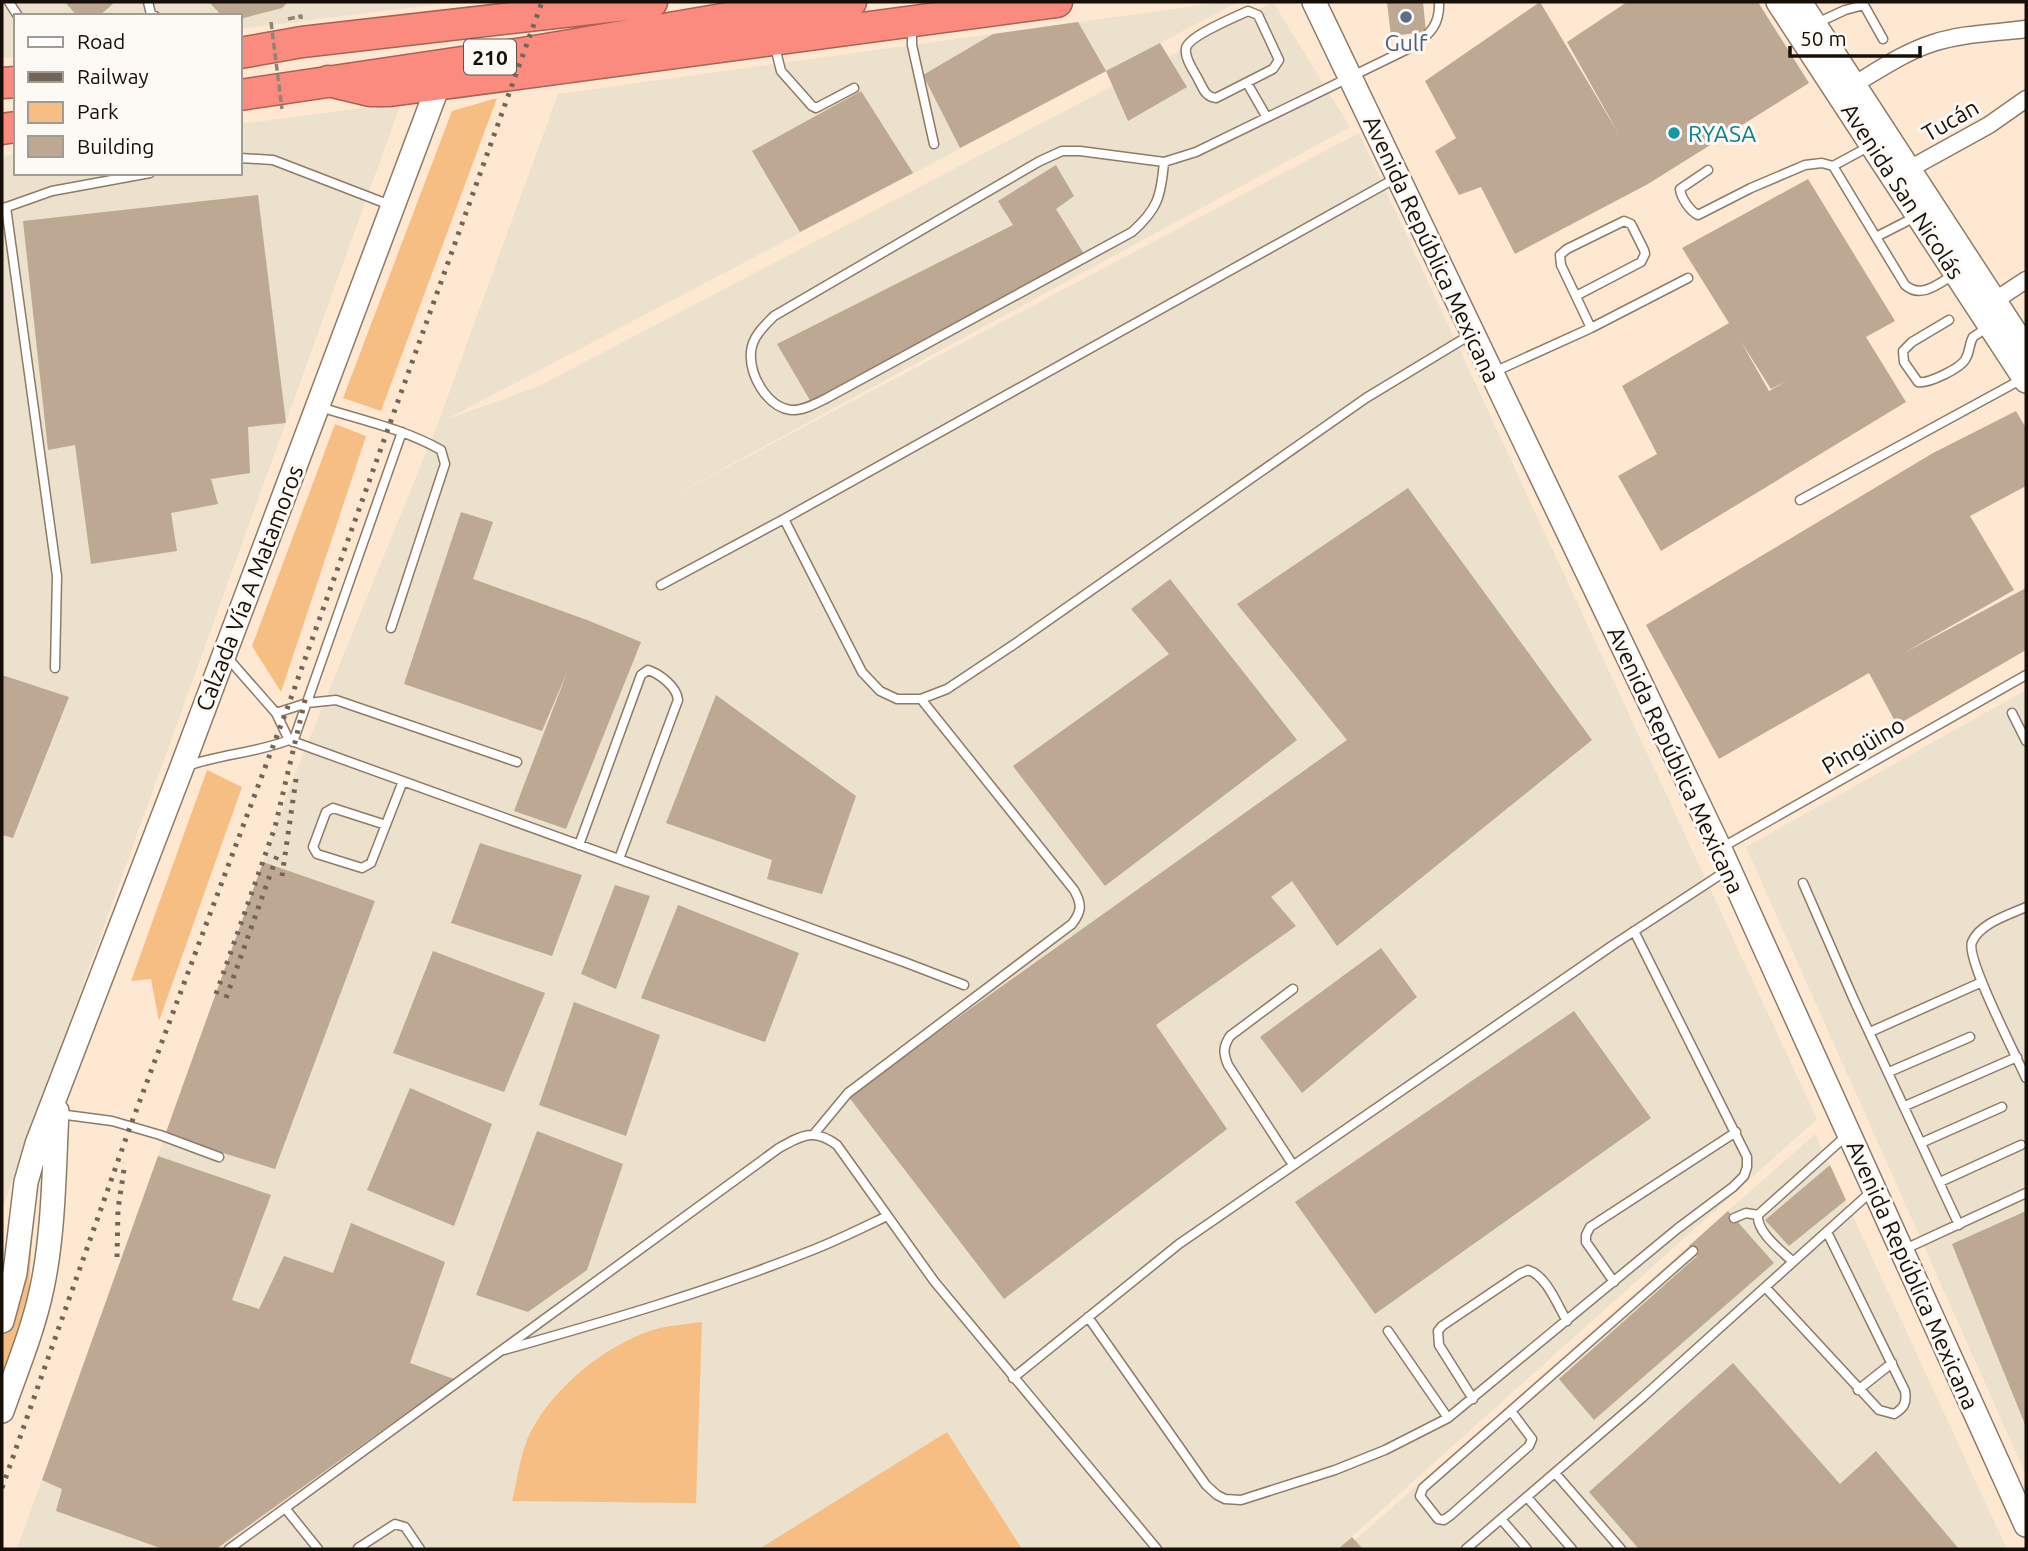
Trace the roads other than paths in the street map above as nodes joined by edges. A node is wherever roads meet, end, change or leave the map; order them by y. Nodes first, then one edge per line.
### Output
1 (577, 2) edge
2 (652, 2) edge
3 (851, 2) edge
4 (1057, 2) edge
5 (1314, 2) edge
6 (1439, 2) edge
7 (1778, 2) edge
8 (1800, 2) edge
9 (479, 11) edge
10 (550, 14) junction
11 (913, 22) junction
12 (1807, 29) junction
13 (2026, 29) edge
14 (1883, 39) dead end
15 (774, 40) junction
16 (242, 53) edge
17 (1350, 75) junction
18 (328, 81) junction
19 (1247, 83) junction
20 (1855, 84) junction
21 (438, 86) junction
22 (854, 89) dead end
23 (242, 95) edge
24 (2026, 99) edge
25 (1266, 116) junction
26 (1880, 140) junction
27 (934, 144) dead end
28 (242, 158) edge
29 (1164, 162) junction
30 (1833, 166) junction
31 (1708, 170) dead end
32 (1902, 174) junction
33 (139, 175) edge
34 (1398, 178) junction
35 (393, 206) junction
36 (4, 208) edge
37 (1927, 211) junction
38 (1876, 237) junction
39 (1964, 268) junction
40 (1688, 278) dead end
41 (2026, 280) edge
42 (1576, 296) junction
43 (1993, 313) junction
44 (1949, 320) dead end
45 (1591, 328) junction
46 (1472, 333) junction
47 (2026, 349) edge
48 (1491, 373) junction
49 (2026, 379) edge
50 (317, 406) junction
51 (402, 432) junction
52 (1800, 500) dead end
53 (784, 519) junction
54 (661, 585) dead end
55 (391, 628) dead end
56 (224, 654) junction
57 (55, 668) dead end
58 (2026, 675) edge
59 (921, 699) junction
60 (307, 703) junction
61 (276, 713) junction
62 (2012, 713) dead end
63 (291, 741) junction
64 (2026, 741) edge
65 (517, 762) dead end
66 (182, 767) junction
67 (403, 781) junction
68 (386, 825) junction
69 (579, 845) junction
70 (619, 859) junction
71 (1724, 859) junction
72 (1803, 883) dead end
73 (2026, 907) edge
74 (1634, 931) junction
75 (1982, 982) junction
76 (964, 985) dead end
77 (1293, 989) dead end
78 (1870, 1032) junction
79 (1970, 1037) dead end
80 (2017, 1057) junction
81 (1889, 1072) junction
82 (2026, 1079) edge
83 (1905, 1106) junction
84 (2002, 1107) dead end
85 (53, 1113) junction
86 (1735, 1132) junction
87 (1849, 1133) junction
88 (814, 1134) junction
89 (1921, 1143) junction
90 (2021, 1145) dead end
91 (219, 1157) dead end
92 (1293, 1165) junction
93 (1940, 1182) junction
94 (1874, 1189) junction
95 (2026, 1193) edge
96 (1758, 1215) junction
97 (887, 1216) junction
98 (1734, 1218) dead end
99 (1959, 1225) junction
100 (1827, 1232) junction
101 (1693, 1251) dead end
102 (1902, 1251) junction
103 (1793, 1262) junction
104 (1614, 1282) junction
105 (1766, 1287) junction
106 (1088, 1317) junction
107 (2, 1321) edge
108 (1567, 1321) junction
109 (1388, 1331) dead end
110 (498, 1352) junction
111 (1892, 1363) junction
112 (1013, 1378) junction
113 (1858, 1390) junction
114 (1473, 1399) junction
115 (2, 1411) edge
116 (1511, 1411) junction
117 (1448, 1418) junction
118 (1555, 1473) junction
119 (1527, 1497) junction
120 (285, 1508) junction
121 (1501, 1519) junction
122 (2026, 1525) edge
123 (229, 1549) edge
124 (318, 1549) edge
125 (358, 1549) edge
126 (420, 1549) edge
127 (1157, 1549) edge
128 (1466, 1549) edge
129 (1527, 1549) edge
130 (1572, 1549) edge
131 (1621, 1549) edge

1 - 10 highway
2 - 10 highway, 210
3 - 18 highway, 210
4 - 11 highway
5 - 17 street, Avenida República Mexicana
6 - 17 lane
7 - 12 street, Avenida San Nicolás
8 - 12 street, Avenida San Nicolás
9 - 10 highway, 210
9 - 16 highway, 210
11 - 15 highway
11 - 27 lane
12 - 14 lane
12 - 20 street, Avenida San Nicolás
12 - 26 street, Avenida San Nicolás
13 - 20 street
15 - 21 highway
15 - 22 lane
17 - 25 lane
17 - 34 street, Avenida República Mexicana
18 - 21 highway
18 - 23 highway, 210
19 - 19 lane
19 - 25 lane
20 - 26 street, Avenida San Nicolás
21 - 35 street, Calzada Vía A Matamoros
24 - 32 street, Tucán
25 - 29 lane
26 - 30 lane
26 - 32 street, Avenida San Nicolás
28 - 35 lane
29 - 29 lane
30 - 31 lane
30 - 38 lane
32 - 37 street, Avenida San Nicolás
33 - 36 lane
34 - 46 street, Avenida República Mexicana
34 - 53 lane
35 - 50 street, Calzada Vía A Matamoros
36 - 57 lane
37 - 38 lane
37 - 39 street, Avenida San Nicolás
38 - 39 lane
39 - 43 street, Avenida San Nicolás
40 - 45 lane
41 - 43 street
42 - 42 lane
42 - 45 lane
43 - 44 lane
43 - 47 street, Avenida San Nicolás
43 - 49 street, Avenida San Nicolás
45 - 48 lane
46 - 48 street, Avenida República Mexicana
46 - 59 lane
48 - 71 street, Avenida República Mexicana
49 - 52 lane
50 - 51 lane
50 - 56 street, Calzada Vía A Matamoros
51 - 55 lane
51 - 60 lane
53 - 54 lane
53 - 59 lane
56 - 61 lane
56 - 66 street, Calzada Vía A Matamoros
58 - 71 lane, Pingüino
59 - 88 lane
60 - 61 lane
60 - 63 lane
60 - 65 lane
61 - 63 lane
62 - 64 lane
63 - 66 lane
63 - 67 lane
66 - 85 street, Calzada Vía A Matamoros
67 - 68 lane
67 - 69 lane
68 - 68 lane
69 - 70 lane
69 - 70 lane
70 - 76 lane
71 - 74 lane, Pingüino
71 - 87 street, Avenida República Mexicana
72 - 78 lane
73 - 75 lane
74 - 86 lane
74 - 92 lane, Pingüino
75 - 78 lane
75 - 80 lane
77 - 92 lane
78 - 81 lane
79 - 81 lane
80 - 82 lane
80 - 83 lane
81 - 83 lane
83 - 89 lane
84 - 89 lane
85 - 91 lane
85 - 107 street, Calzada Vía A Matamoros
85 - 115 street, Calzada Vía A Matamoros
86 - 104 lane
86 - 104 lane
87 - 94 street, Avenida República Mexicana
87 - 96 lane
88 - 97 lane
88 - 110 lane
89 - 93 lane
90 - 93 lane
92 - 106 lane, Pingüino
93 - 99 lane
94 - 100 lane
94 - 102 street, Avenida República Mexicana
95 - 99 lane
96 - 98 lane
96 - 103 lane
97 - 110 lane
97 - 112 lane
99 - 102 lane
100 - 103 lane
100 - 111 lane
101 - 116 lane
102 - 122 street, Avenida República Mexicana
103 - 105 lane
104 - 108 lane
105 - 113 lane
105 - 118 lane
106 - 112 lane, Pingüino
106 - 117 lane
108 - 114 lane
108 - 114 lane
109 - 117 lane
110 - 120 lane
111 - 113 lane
111 - 113 lane
112 - 127 lane
114 - 117 lane
116 - 116 lane
118 - 119 lane
118 - 131 lane
119 - 121 lane
119 - 130 lane
120 - 123 lane
120 - 124 lane
121 - 128 lane
121 - 129 lane
125 - 126 lane

